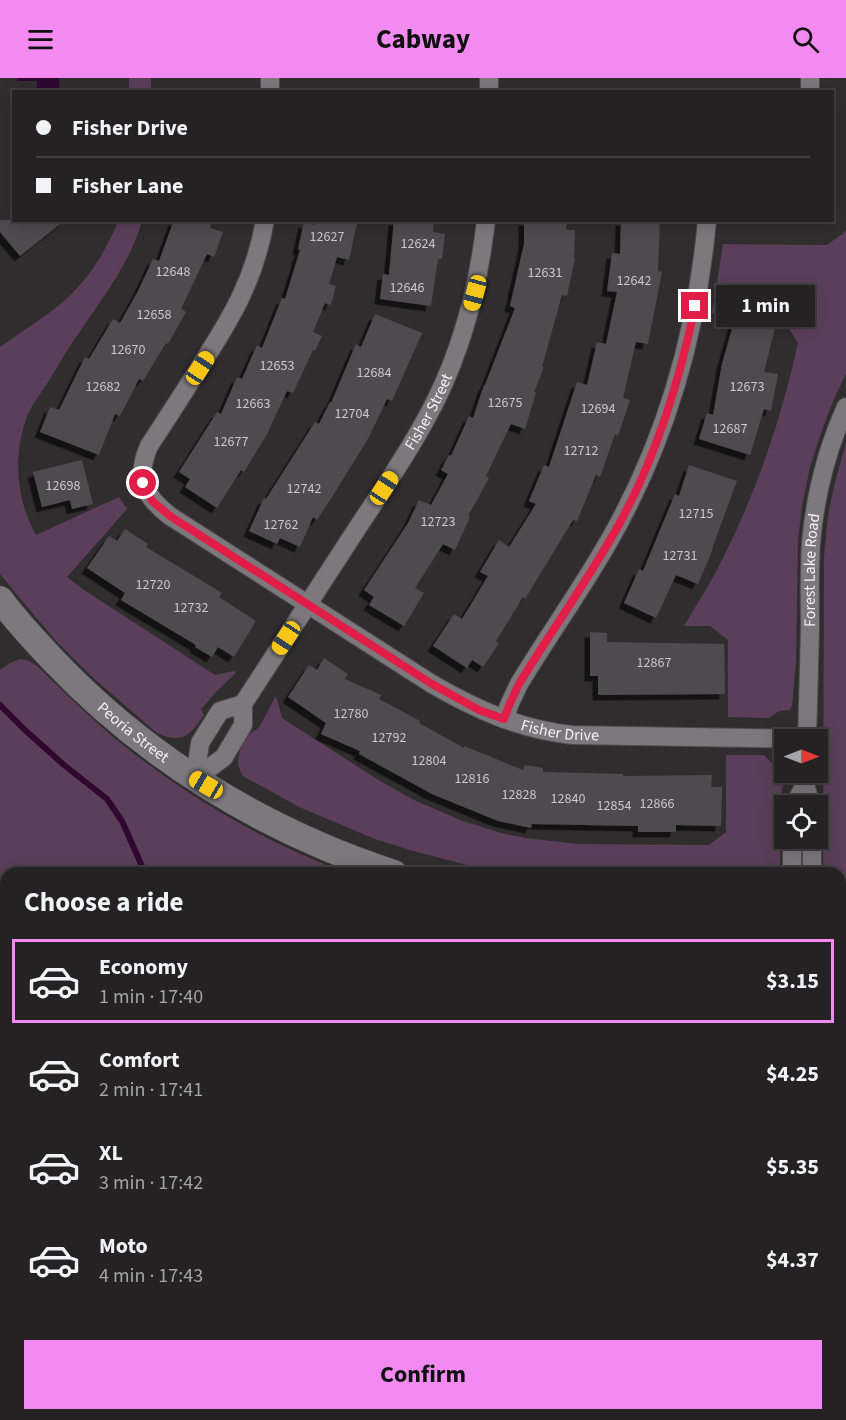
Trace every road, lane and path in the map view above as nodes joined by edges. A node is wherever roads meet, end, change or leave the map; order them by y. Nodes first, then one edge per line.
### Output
1 (265, 222) edge
2 (486, 222) edge
3 (707, 222) edge
4 (846, 407) edge
5 (0, 599) edge
6 (308, 605) junction
7 (243, 704) junction
8 (504, 719) junction
9 (807, 729) edge
10 (774, 738) edge
11 (195, 779) junction
12 (792, 849) edge
13 (812, 849) edge
14 (376, 867) edge
15 (792, 867) edge
16 (812, 867) edge

1 - 6 street, Fisher Drive
2 - 6 street, Fisher Street
3 - 8 street
4 - 9 street, Forest Lake Road
5 - 11 main road, Peoria Street
6 - 7 street, Fisher Street
6 - 8 street, Fisher Drive
7 - 11 street, Fisher Street
7 - 11 street
8 - 10 street, Fisher Drive
11 - 14 main road, Peoria Street
12 - 15 street
13 - 16 street

